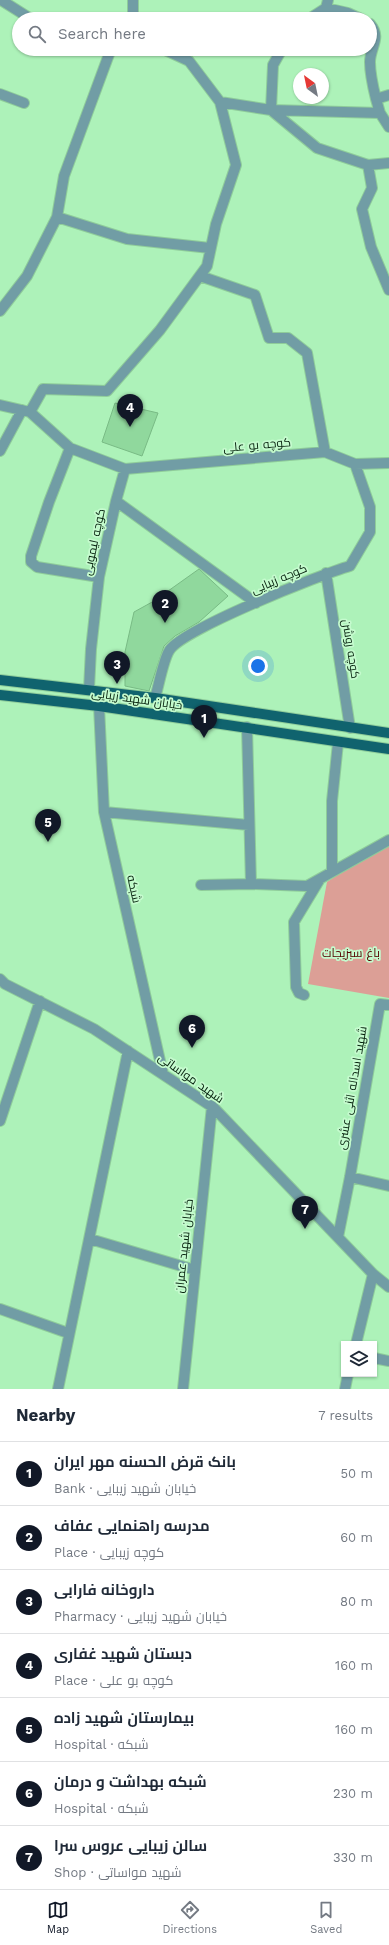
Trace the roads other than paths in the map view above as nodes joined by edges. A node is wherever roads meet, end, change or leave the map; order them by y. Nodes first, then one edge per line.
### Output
1 (0, 0) edge
2 (133, 0) edge
3 (327, 4) edge
4 (20, 12) edge
5 (133, 12) edge
6 (317, 12) edge
7 (346, 12) edge
8 (108, 56) edge
9 (178, 56) edge
10 (278, 56) edge
11 (371, 56) edge
12 (0, 94) edge
13 (389, 95) edge
14 (376, 99) junction
15 (220, 102) junction
16 (24, 103) dead end
17 (271, 110) junction
18 (380, 113) junction
19 (389, 127) edge
20 (389, 163) edge
21 (368, 165) junction
22 (57, 217) junction
23 (210, 248) junction
24 (200, 276) junction
25 (389, 290) edge
26 (0, 311) edge
27 (0, 405) edge
28 (26, 411) junction
29 (70, 448) junction
30 (0, 451) edge
31 (325, 452) junction
32 (355, 464) junction
33 (389, 464) edge
34 (125, 469) junction
35 (116, 501) junction
36 (326, 573) junction
37 (99, 577) junction
38 (256, 603) junction
39 (0, 680) edge
40 (89, 689) junction
41 (0, 695) edge
42 (155, 698) junction
43 (99, 706) junction
44 (247, 727) junction
45 (350, 728) junction
46 (389, 733) edge
47 (338, 743) junction
48 (389, 749) edge
49 (104, 812) junction
50 (249, 825) junction
51 (389, 840) edge
52 (332, 872) junction
53 (320, 879) junction
54 (251, 884) junction
55 (201, 885) dead end
56 (0, 979) edge
57 (304, 995) dead end
58 (40, 1001) junction
59 (384, 1004) edge
60 (128, 1051) junction
61 (163, 1074) junction
62 (212, 1106) junction
63 (0, 1121) edge
64 (350, 1177) junction
65 (389, 1186) edge
66 (338, 1237) junction
67 (90, 1239) junction
68 (195, 1270) junction
69 (372, 1274) junction
70 (389, 1287) edge
71 (0, 1309) edge
72 (68, 1333) junction
73 (357, 1341) edge
74 (377, 1359) edge
75 (389, 1361) edge
76 (347, 1377) edge
77 (58, 1389) edge
78 (183, 1389) edge
79 (345, 1389) edge

1 - 4 street
2 - 5 street
3 - 6 street
3 - 7 street
8 - 22 street
9 - 15 street
10 - 17 street
11 - 14 street
12 - 16 street
13 - 14 street
14 - 18 street
15 - 17 street
15 - 23 street
17 - 18 street
17 - 21 street
18 - 19 street
20 - 21 street
21 - 25 street
22 - 23 street
22 - 26 street
23 - 24 street
24 - 28 street
24 - 31 street
27 - 28 street
28 - 29 street
28 - 30 street
29 - 34 street
29 - 37 street
31 - 32 street, کوچه بو علی
31 - 34 street, کوچه بو علی
32 - 33 street, کوچه بو علی
32 - 36 street, کوچه زیبایی
34 - 35 street
35 - 37 street, کوچه لیمویی
35 - 38 street, کوچه لیمویی
36 - 38 street, کوچه زیبایی
36 - 45 street, کوچه روشن
37 - 40 street, کوچه لیمویی
38 - 42 street, کوچه زیبایی
39 - 40 main road, خیابان شهید زیبایی
40 - 42 main road, خیابان شهید زیبایی
41 - 43 main road, خیابان شهید زیبایی
42 - 45 main road, خیابان شهید زیبایی
43 - 44 main road, خیابان شهید زیبایی
43 - 49 street, شبکه
44 - 47 main road, خیابان شهید زیبایی
44 - 50 street
45 - 46 main road, خیابان شهید زیبایی
47 - 48 main road, خیابان شهید زیبایی
47 - 52 street
49 - 50 street
49 - 61 street, شبکه
50 - 54 street
51 - 52 street
52 - 53 street
53 - 54 street
53 - 57 street
54 - 55 street
56 - 58 street, شهید مواساتی
58 - 60 street, شهید مواساتی
58 - 63 street
59 - 64 street, شهید اسداله اثنی عشری
60 - 61 street, شهید مواساتی
60 - 67 street
61 - 62 street, شهید مواساتی
62 - 66 street, شهید مواساتی
62 - 68 street, خیابان شهید عمران
64 - 65 street
64 - 66 street, شهید اسداله اثنی عشری
66 - 69 street, شهید مواساتی
67 - 68 street
67 - 72 street
68 - 78 street, خیابان شهید عمران
69 - 70 street, شهید مواساتی
69 - 73 street
71 - 72 street
72 - 77 street
74 - 75 street
76 - 79 street

